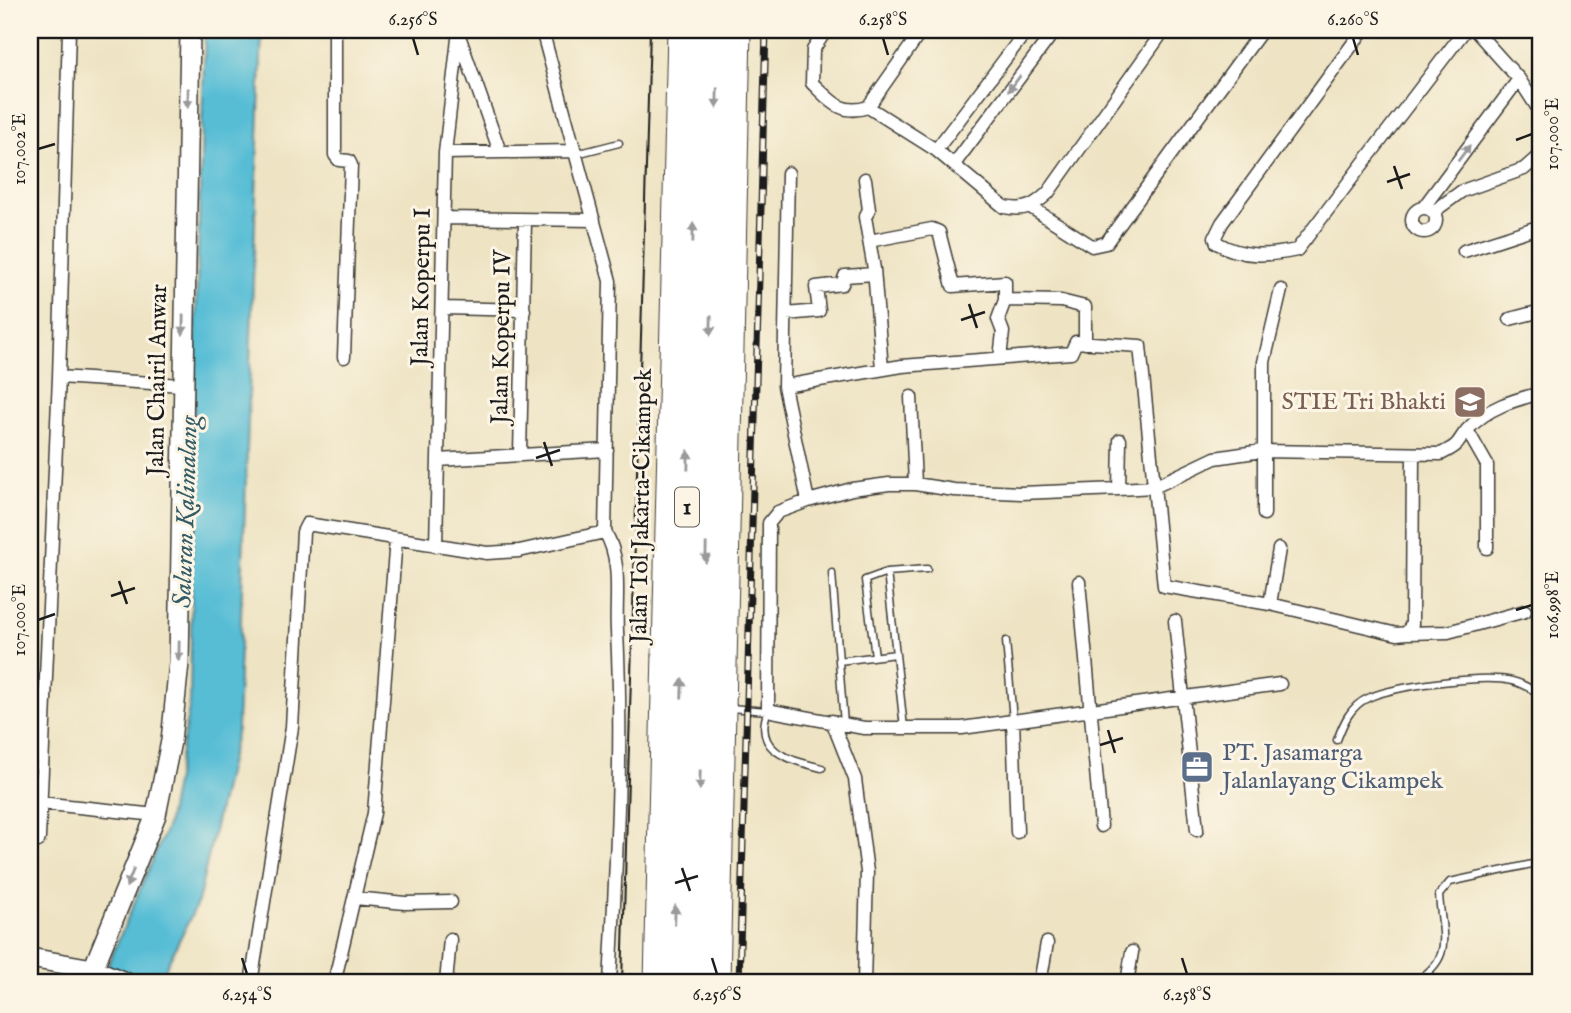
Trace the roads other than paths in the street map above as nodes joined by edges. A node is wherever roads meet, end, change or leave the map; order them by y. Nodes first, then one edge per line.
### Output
1 (69, 30) edge
2 (190, 30) edge
3 (335, 30) edge
4 (542, 30) edge
5 (679, 30) edge
6 (698, 30) edge
7 (719, 30) edge
8 (738, 30) edge
9 (826, 30) edge
10 (922, 30) edge
11 (1027, 30) edge
12 (1055, 30) edge
13 (1164, 30) edge
14 (1262, 30) edge
15 (1363, 30) edge
16 (1465, 30) edge
17 (1475, 30) edge
18 (458, 31) edge
19 (1519, 79) junction
20 (868, 107) junction
21 (1541, 113) edge
22 (619, 143) dead end
23 (936, 150) junction
24 (573, 151) junction
25 (500, 152) junction
26 (445, 153) junction
27 (1541, 154) edge
28 (955, 163) junction
29 (788, 173) dead end
30 (866, 179) dead end
31 (1032, 208) junction
32 (446, 218) junction
33 (525, 220) junction
34 (594, 220) junction
35 (1541, 226) edge
36 (869, 242) junction
37 (1464, 251) dead end
38 (874, 274) junction
39 (1281, 290) dead end
40 (1005, 300) junction
41 (443, 308) junction
42 (524, 310) junction
43 (1541, 311) edge
44 (786, 314) junction
45 (1510, 318) dead end
46 (1085, 343) junction
47 (344, 357) dead end
48 (1000, 358) junction
49 (882, 369) junction
50 (59, 377) junction
51 (182, 385) junction
52 (784, 386) junction
53 (1541, 393) edge
54 (911, 397) dead end
55 (1467, 430) junction
56 (1120, 440) dead end
57 (607, 450) junction
58 (1262, 451) junction
59 (520, 454) junction
60 (1413, 454) junction
61 (438, 460) junction
62 (915, 484) junction
63 (1154, 486) junction
64 (1119, 489) junction
65 (808, 501) junction
66 (1264, 514) dead end
67 (605, 532) junction
68 (396, 539) junction
69 (436, 545) junction
70 (1487, 548) dead end
71 (1279, 549) dead end
72 (928, 569) dead end
73 (887, 572) junction
74 (832, 573) dead end
75 (1079, 582) dead end
76 (1270, 604) junction
77 (1525, 611) dead end
78 (1175, 621) dead end
79 (1407, 633) junction
80 (1006, 641) dead end
81 (896, 654) junction
82 (875, 656) junction
83 (839, 661) junction
84 (1279, 684) dead end
85 (1541, 695) edge
86 (1183, 699) junction
87 (722, 707) junction
88 (768, 710) junction
89 (1091, 710) junction
90 (1013, 720) junction
91 (838, 723) junction
92 (904, 728) junction
93 (1337, 740) dead end
94 (822, 768) dead end
95 (40, 803) junction
96 (156, 815) junction
97 (1101, 826) dead end
98 (1197, 830) dead end
99 (1017, 832) dead end
100 (30, 842) edge
101 (1541, 862) edge
102 (355, 898) junction
103 (452, 902) dead end
104 (450, 939) dead end
105 (1047, 943) dead end
106 (1132, 952) dead end
107 (30, 958) edge
108 (94, 972) junction
109 (127, 983) edge
110 (251, 983) edge
111 (334, 983) edge
112 (446, 983) edge
113 (610, 983) edge
114 (656, 983) edge
115 (673, 983) edge
116 (695, 983) edge
117 (718, 983) edge
118 (864, 983) edge
119 (1040, 983) edge
120 (1127, 983) edge
121 (1413, 983) edge

1 - 50 street
2 -> 51 main road, Jalan Chairil Anwar
3 - 47 street
4 - 24 street
5 - 114 highway, Jalan Tol Jakarta–Cikampek / 1
115 -> 6 highway, 1
7 -> 116 highway, 1
8 - 87 highway, 1
9 - 20 street
10 - 20 street
11 - 23 street
12 -> 28 street
13 - 31 street
14 - 31 street
15 - 16 street
17 - 19 street
18 - 25 street
18 - 26 street, Jalan Koperpu I
19 - 21 street
27 -> 19 street
20 - 23 street
22 - 24 lane
23 - 28 street
24 - 25 street
24 - 34 street
25 - 26 street
26 - 32 street, Jalan Koperpu I
28 - 31 street
29 - 44 street
30 - 36 street
32 - 33 street
32 - 41 street, Jalan Koperpu I
33 - 34 street
33 - 42 street, Jalan Koperpu IV
34 - 57 street
35 - 37 street
36 - 38 street
36 - 40 street
38 - 44 street
38 - 49 street
39 - 58 street
40 - 46 street
40 - 48 street
41 - 42 street
41 - 61 street, Jalan Koperpu I
42 - 59 street, Jalan Koperpu IV
43 - 45 street
44 - 52 street
46 - 48 street
46 - 63 street
48 - 49 street
49 - 52 street
50 - 51 street
50 - 95 street
51 -> 96 main road, Jalan Chairil Anwar
52 - 65 street
53 - 55 street
54 - 62 street
55 - 60 street
55 - 70 street
56 - 64 street
57 - 59 street
57 - 67 street
58 - 60 street
58 - 63 street
58 - 66 street
59 - 61 street
60 - 79 street
61 - 69 street, Jalan Koperpu I
62 - 64 street
62 - 65 street
63 - 64 street
63 - 76 street
65 - 88 street
67 - 69 street
67 - 113 street
68 - 69 street
68 - 102 street
68 - 110 street
71 - 76 street
72 - 73 lane
73 - 81 lane
73 - 82 lane
74 - 83 lane
75 - 89 street
76 - 79 street
77 - 79 street
78 - 86 street
80 - 90 lane
81 - 82 lane
81 - 92 lane
82 - 83 lane
83 - 91 lane
84 - 86 street
85 - 93 lane
86 - 89 street
86 - 98 street
87 - 88 lane
87 - 117 highway, 1
88 - 91 street
88 - 94 lane
89 - 90 street
89 - 97 street
90 - 92 street
90 - 99 street
91 - 92 street
91 - 118 street
95 - 96 street
95 - 100 street
96 -> 108 main road, Jalan Chairil Anwar
101 - 121 lane
102 - 103 street
102 - 111 street
104 - 112 street
105 - 119 street
106 - 120 street
107 - 108 main road
108 - 109 main road

